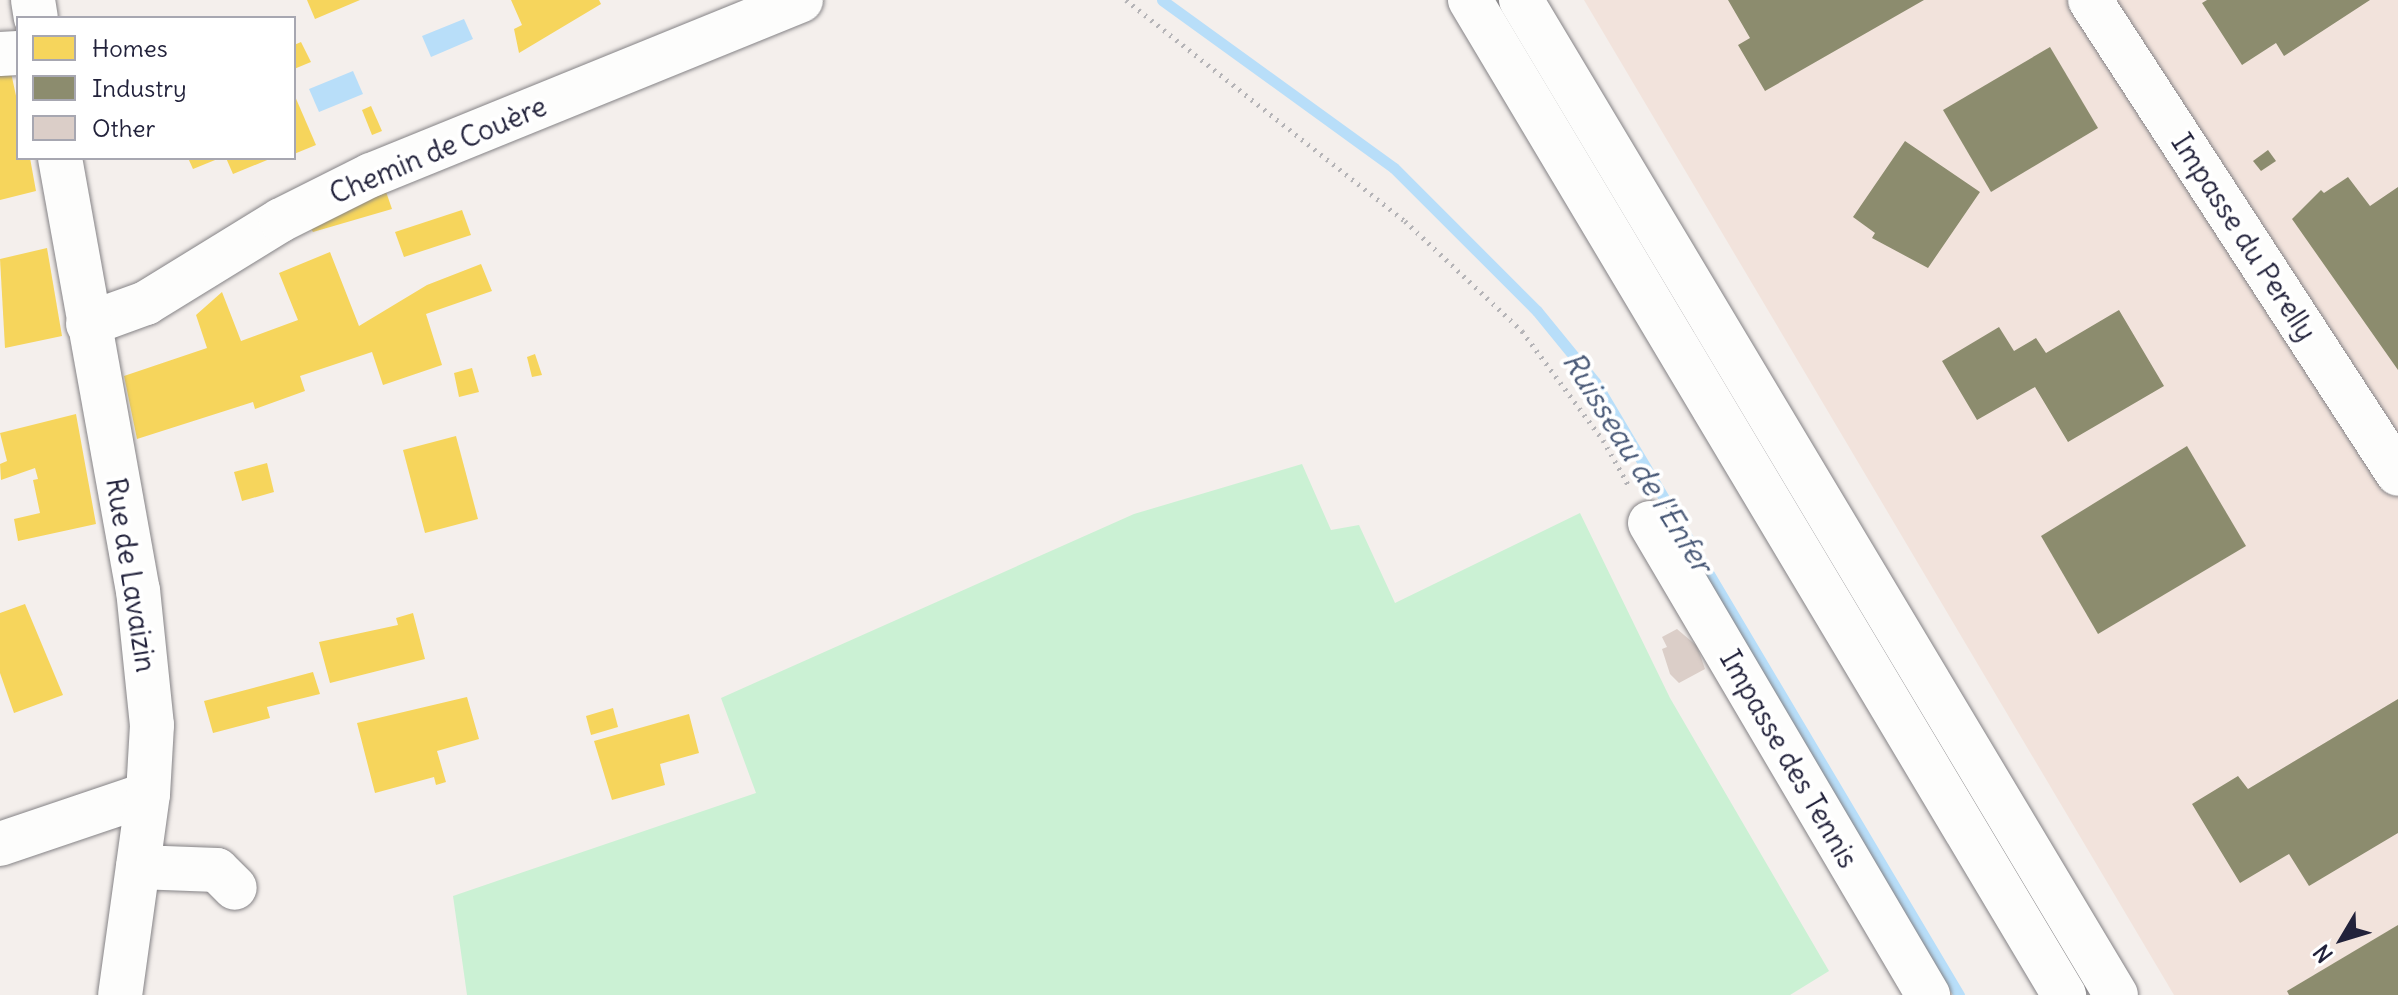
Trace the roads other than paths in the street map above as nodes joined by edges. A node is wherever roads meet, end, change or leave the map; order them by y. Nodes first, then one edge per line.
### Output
1 (801, 0) edge
2 (1470, 0) edge
3 (2090, 0) edge
4 (1531, 12) edge
5 (60, 160) edge
6 (88, 324) junction
7 (2398, 474) edge
8 (1650, 523) road end
9 (148, 794) junction
10 (0, 844) edge
11 (138, 867) junction
12 (235, 888) dead end
13 (120, 995) edge
14 (1928, 995) edge
15 (2064, 995) edge
16 (2116, 995) edge

1 - 6 main road, Chemin de Couère
2 - 15 main road
3 - 7 main road, Impasse du Perelly
4 - 16 main road
5 - 6 main road, Rue de Lavaizin
6 - 9 main road, Rue de Lavaizin
8 - 14 main road, Impasse des Tennis
9 - 10 main road
9 - 11 main road, Rue de Lavaizin
11 - 12 main road
11 - 13 main road, Rue de Lavaizin

